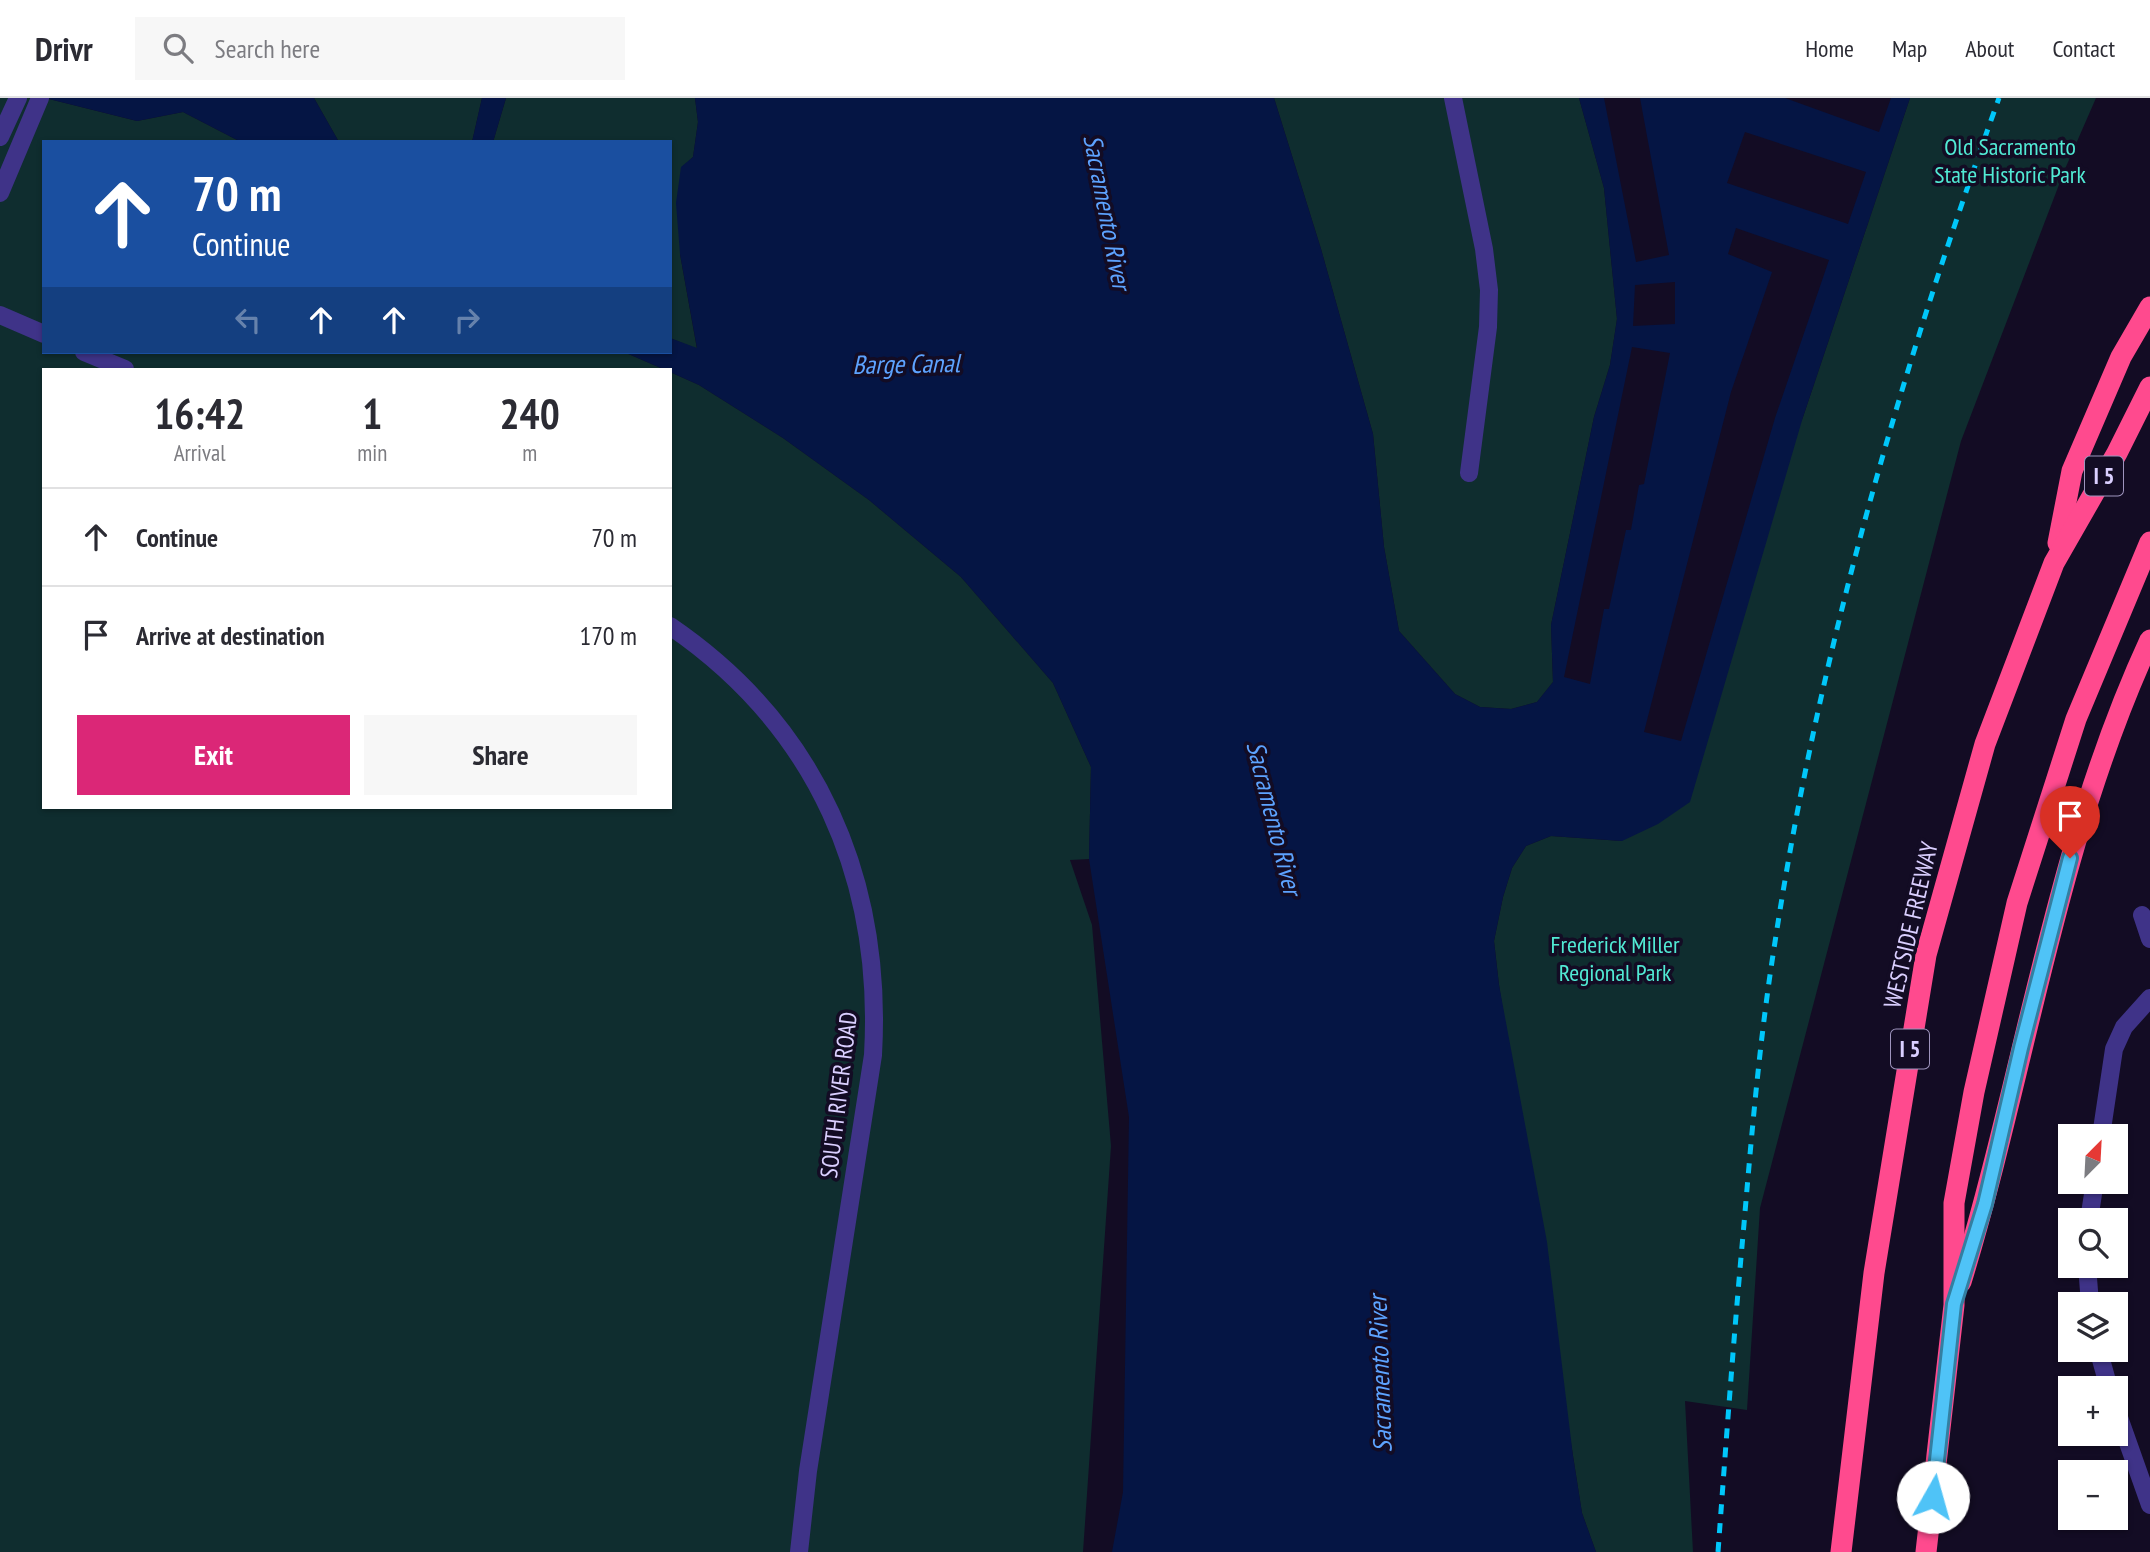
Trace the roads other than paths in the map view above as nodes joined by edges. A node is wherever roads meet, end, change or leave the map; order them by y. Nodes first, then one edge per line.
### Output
1 (18, 98) edge
2 (40, 98) edge
3 (1453, 98) edge
4 (0, 136) edge
5 (0, 193) edge
6 (2150, 307) edge
7 (0, 315) edge
8 (42, 333) edge
9 (89, 354) edge
10 (123, 368) edge
11 (2150, 387) edge
12 (1469, 473) dead end
13 (2150, 542) edge
14 (2054, 563) junction
15 (672, 627) edge
16 (2150, 640) edge
17 (2142, 915) dead end
18 (2150, 939) edge
19 (2150, 998) edge
20 (2103, 1124) edge
21 (1954, 1304) junction
22 (2128, 1443) edge
23 (2150, 1505) edge
24 (799, 1552) edge
25 (1841, 1552) edge
26 (1926, 1552) edge

1 - 4 street
2 - 5 street
3 - 12 street
6 - 14 highway
7 - 8 street
9 - 10 street
11 - 14 highway, WESTSIDE FREEWAY / I 5
13 - 21 highway
14 - 25 highway, WESTSIDE FREEWAY / I 5
15 - 24 street, SOUTH RIVER ROAD
16 - 21 highway
17 - 18 street
19 - 20 street
21 - 26 highway
22 - 23 street

